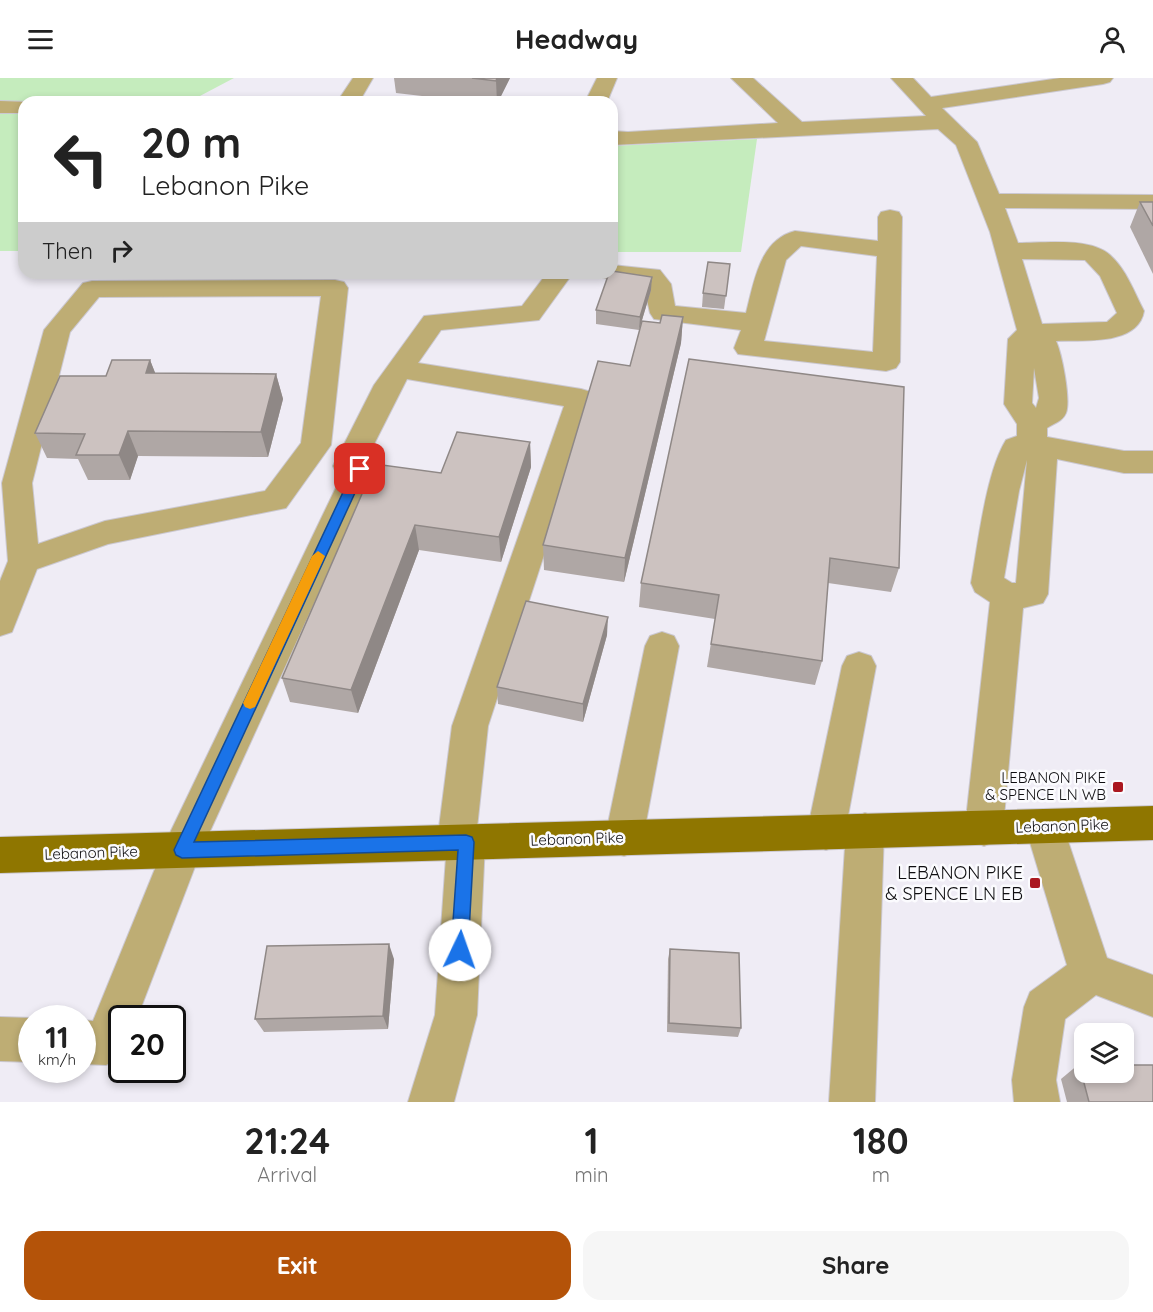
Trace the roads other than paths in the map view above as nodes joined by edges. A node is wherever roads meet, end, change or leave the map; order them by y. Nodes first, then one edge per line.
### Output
1 (363, 78) edge
2 (607, 78) edge
3 (741, 78) edge
4 (901, 78) edge
5 (1103, 78) edge
6 (352, 96) edge
7 (599, 96) edge
8 (926, 104) junction
9 (0, 107) edge
10 (18, 107) edge
11 (943, 122) junction
12 (796, 128) junction
13 (618, 138) edge
14 (989, 201) junction
15 (1153, 202) edge
16 (890, 218) dead end
17 (890, 250) junction
18 (1007, 251) junction
19 (618, 273) edge
20 (556, 279) edge
21 (757, 323) junction
22 (1030, 333) junction
23 (400, 369) junction
24 (1032, 433) junction
25 (1153, 462) edge
26 (8, 480) edge
27 (24, 561) junction
28 (1007, 597) junction
29 (0, 623) edge
30 (662, 646) dead end
31 (859, 666) dead end
32 (1153, 823) edge
33 (1044, 826) junction
34 (984, 828) junction
35 (845, 832) junction
36 (624, 838) junction
37 (461, 843) junction
38 (182, 850) junction
39 (0, 855) edge
40 (1090, 973) junction
41 (1153, 996) edge
42 (0, 1039) edge
43 (18, 1040) edge
44 (96, 1042) edge
45 (431, 1102) edge
46 (852, 1102) edge
47 (1037, 1102) edge

1 - 6 lane
2 - 7 lane
3 - 12 lane
4 - 8 lane
5 - 8 lane
8 - 11 lane
9 - 10 lane
11 - 12 lane
11 - 14 lane
12 - 13 lane
14 - 15 lane
14 - 18 lane
16 - 17 lane
17 - 21 lane
17 - 21 lane
18 - 22 lane
18 - 22 lane
19 - 21 lane
20 - 23 lane
22 - 24 lane
23 - 37 lane
23 - 38 lane
24 - 25 lane
24 - 28 lane
24 - 28 lane
26 - 27 lane
26 - 27 lane
27 - 29 lane
28 - 34 lane
30 - 36 lane
31 - 35 lane
32 - 33 main road, Lebanon Pike
33 - 34 main road, Lebanon Pike
33 - 40 lane
34 - 35 main road, Lebanon Pike
35 - 36 main road, Lebanon Pike
35 - 46 lane
36 - 37 main road, Lebanon Pike
37 - 38 main road, Lebanon Pike
37 - 45 lane
38 - 39 main road, Lebanon Pike
38 - 44 lane
40 - 41 lane
40 - 47 lane
42 - 43 lane

